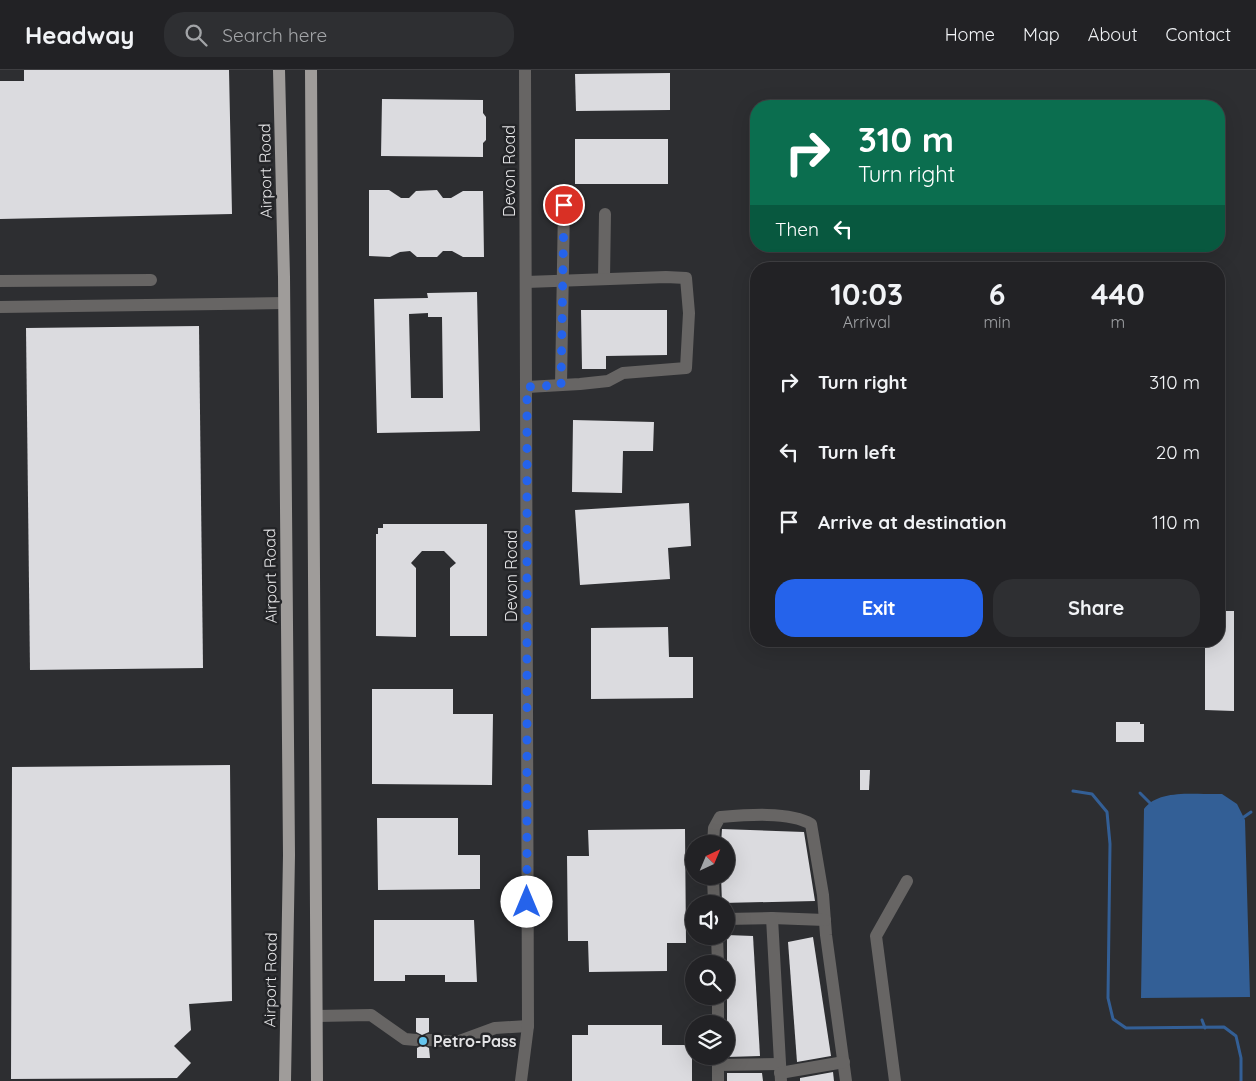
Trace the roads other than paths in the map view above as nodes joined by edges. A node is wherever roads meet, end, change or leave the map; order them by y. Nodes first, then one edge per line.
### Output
1 (279, 70) edge
2 (310, 70) edge
3 (525, 70) edge
4 (564, 205) dead end
5 (605, 214) dead end
6 (604, 279) junction
7 (151, 280) dead end
8 (562, 280) junction
9 (0, 281) edge
10 (526, 282) junction
11 (284, 303) junction
12 (0, 307) edge
13 (561, 385) junction
14 (527, 387) junction
15 (714, 835) edge
16 (908, 881) dead end
17 (772, 918) junction
18 (735, 919) edge
19 (825, 920) junction
20 (317, 1016) junction
21 (528, 1026) junction
22 (416, 1040) dead end
23 (430, 1040) dead end
24 (844, 1062) junction
25 (735, 1064) edge
26 (718, 1065) edge
27 (780, 1073) edge
28 (285, 1081) edge
29 (317, 1081) edge
30 (521, 1081) edge
31 (718, 1081) edge
32 (846, 1081) edge
33 (895, 1081) edge

1 - 11 main road, Airport Road
2 - 20 main road
3 - 10 street, Devon Road
4 - 8 street
5 - 6 street
6 - 8 street
6 - 13 street
7 - 9 street
8 - 10 street
8 - 13 street
10 - 14 street, Devon Road
11 - 12 street
11 - 28 main road, Airport Road
13 - 14 street
14 - 21 street, Devon Road
15 - 19 street
16 - 33 street
17 - 18 street
17 - 19 street
17 - 27 street
19 - 24 street
20 - 22 street
20 - 29 main road
21 - 23 street
21 - 30 street, Devon Road
24 - 27 street
24 - 32 street
25 - 27 street
26 - 31 street

